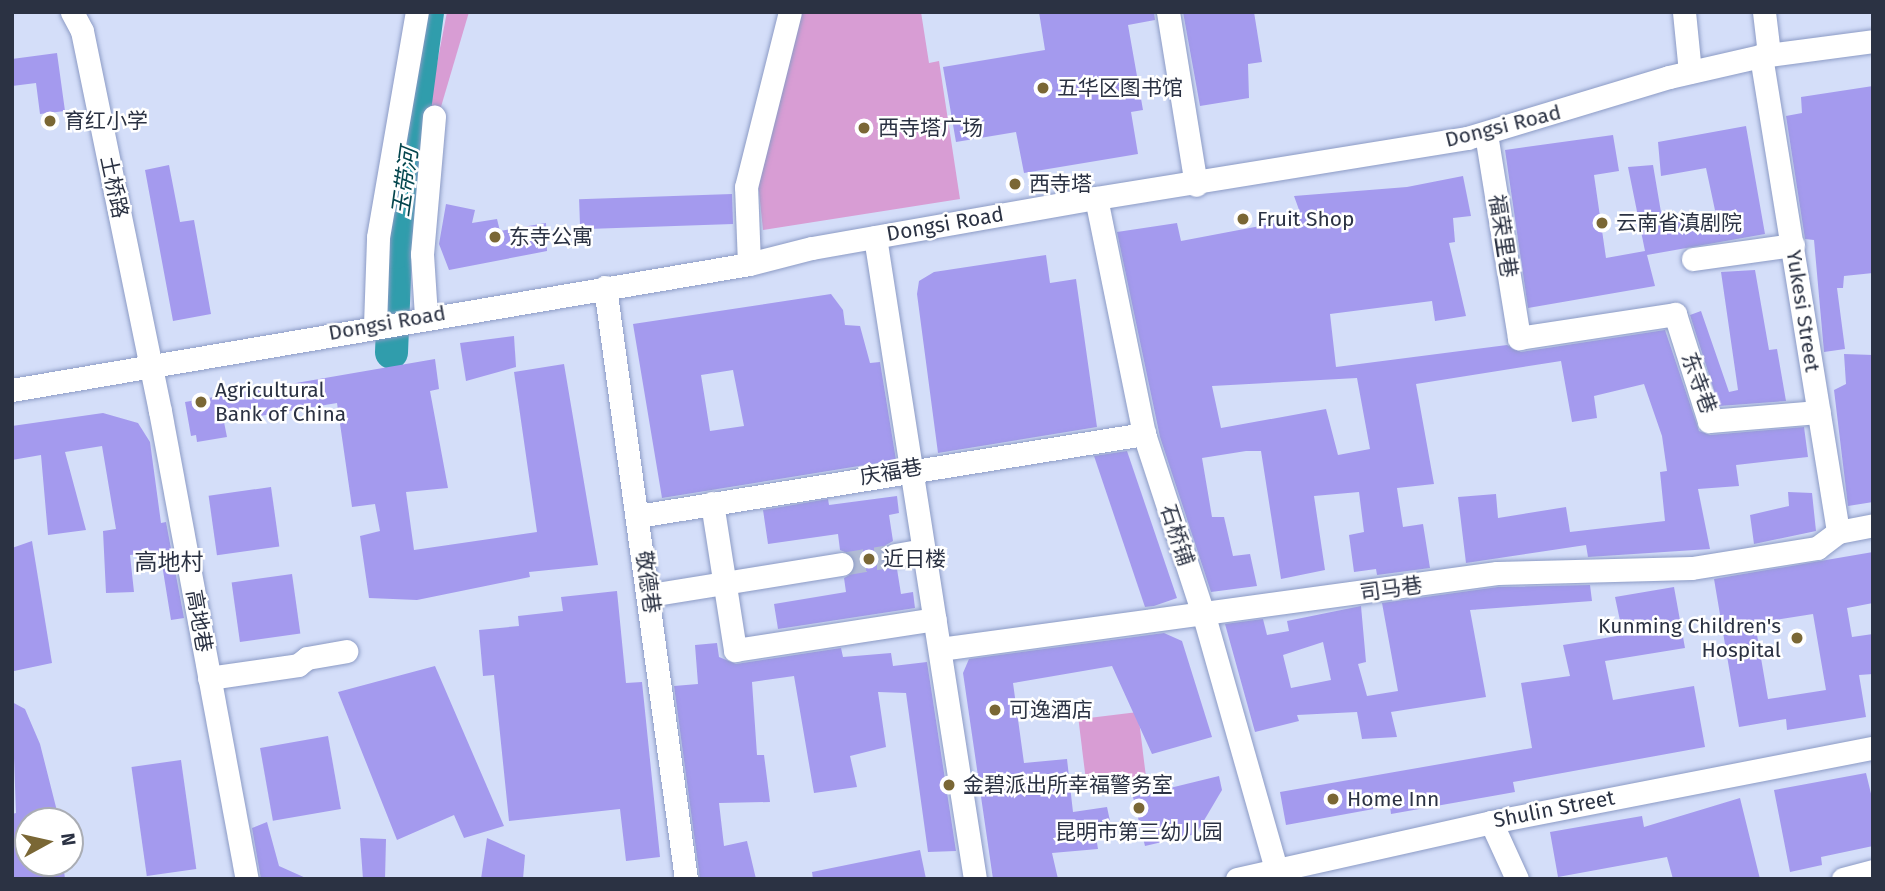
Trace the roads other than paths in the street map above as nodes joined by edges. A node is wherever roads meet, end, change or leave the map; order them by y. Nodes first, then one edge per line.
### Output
1 (72, 12) edge
2 (417, 12) edge
3 (790, 12) edge
4 (1168, 12) edge
5 (1684, 12) edge
6 (1764, 12) edge
7 (1873, 41) edge
8 (1765, 55) junction
9 (1690, 72) junction
10 (434, 117) dead end
11 (1486, 134) junction
12 (1196, 185) junction
13 (1096, 198) junction
14 (874, 237) junction
15 (1793, 245) junction
16 (1693, 259) dead end
17 (749, 264) junction
18 (605, 287) junction
19 (422, 317) junction
20 (377, 324) junction
21 (1519, 338) joint
22 (150, 364) junction
23 (12, 390) edge
24 (1819, 412) junction
25 (1144, 434) junction
26 (912, 468) junction
27 (712, 503) junction
28 (638, 516) junction
29 (1873, 525) edge
30 (1838, 532) junction
31 (924, 550) junction
32 (895, 555) tunnel mouth
33 (842, 564) tunnel mouth
34 (724, 583) junction
35 (650, 595) junction
36 (1204, 616) junction
37 (935, 619) junction
38 (940, 649) junction
39 (346, 651) dead end
40 (209, 678) junction
41 (1873, 748) edge
42 (1491, 822) junction
43 (1276, 868) junction
44 (1873, 871) edge
45 (247, 879) edge
46 (686, 879) edge
47 (975, 879) edge
48 (1237, 879) edge
49 (1517, 879) edge
50 (1843, 879) edge

1 - 22 street, 土桥路
2 - 20 street
3 - 17 street
4 - 12 street
5 - 9 street
6 - 8 street, Yukesi Street
7 - 8 street, Dongsi Road
8 - 9 street, Dongsi Road
8 - 15 street, Yukesi Street
9 - 11 street, Dongsi Road
10 - 19 street
11 - 12 street, Dongsi Road
11 - 21 street, 福荣里巷
12 - 13 street, Dongsi Road
13 - 14 street, Dongsi Road
13 - 25 street, 石桥铺
14 - 17 street, Dongsi Road
14 - 26 street
15 - 16 street
15 - 24 street, Yukesi Street
17 - 18 street, Dongsi Road
18 - 19 street, Dongsi Road
18 - 28 street, 敬德巷
19 - 20 street, Dongsi Road
20 - 22 street, Dongsi Road
21 - 24 street, 东寺巷
22 - 23 street, Dongsi Road
22 - 40 street, 高地巷
24 - 30 street, Yukesi Street
25 - 26 street, 庆福巷
25 - 36 street, 石桥铺
26 - 27 street, 庆福巷
26 - 31 street
27 - 28 street, 庆福巷
27 - 34 street
28 - 35 street, 敬德巷
29 - 30 street
30 - 36 street, 司马巷
31 - 32 street
31 - 37 street
33 - 34 street
34 - 35 street
34 - 37 street
35 - 46 street, 敬德巷
36 - 38 street, 司马巷
36 - 43 street, 石桥铺
37 - 38 street
38 - 47 street
39 - 40 street
40 - 45 street, 高地巷
41 - 42 street, Shulin Street
42 - 43 street, Shulin Street
42 - 49 street
43 - 48 street, Shulin Street
44 - 50 street

